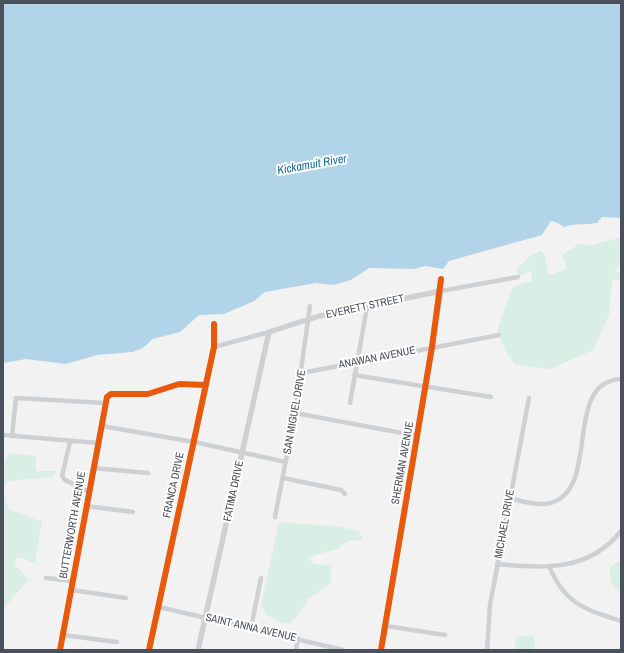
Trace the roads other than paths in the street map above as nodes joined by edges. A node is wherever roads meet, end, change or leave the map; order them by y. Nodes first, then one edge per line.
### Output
1 (518, 277) dead end
2 (441, 278) dead end
3 (441, 291) junction
4 (310, 306) dead end
5 (367, 307) junction
6 (309, 319) junction
7 (214, 324) dead end
8 (269, 332) junction
9 (499, 335) dead end
10 (214, 347) junction
11 (432, 347) junction
12 (356, 361) junction
13 (302, 373) junction
14 (354, 375) junction
15 (621, 379) edge
16 (206, 385) junction
17 (426, 386) junction
18 (491, 397) dead end
19 (529, 398) dead end
20 (105, 403) junction
21 (350, 403) dead end
22 (295, 413) junction
23 (102, 426) junction
24 (3, 435) edge
25 (12, 436) junction
26 (418, 436) junction
27 (70, 442) junction
28 (194, 442) junction
29 (98, 444) junction
30 (242, 452) junction
31 (286, 462) junction
32 (93, 468) junction
33 (148, 472) dead end
34 (283, 478) junction
35 (89, 492) junction
36 (345, 494) dead end
37 (509, 498) junction
38 (86, 506) junction
39 (133, 512) dead end
40 (275, 517) dead end
41 (621, 531) edge
42 (497, 564) junction
43 (549, 566) junction
44 (46, 578) dead end
45 (261, 578) dead end
46 (73, 581) junction
47 (72, 590) junction
48 (126, 598) dead end
49 (159, 607) junction
50 (206, 617) junction
51 (621, 621) edge
52 (386, 626) junction
53 (251, 628) junction
54 (63, 635) junction
55 (445, 635) dead end
56 (298, 638) junction
57 (116, 642) dead end
58 (60, 650) edge
59 (149, 650) edge
60 (198, 650) edge
61 (296, 650) edge
62 (343, 650) edge
63 (381, 650) edge
64 (487, 650) edge

1 - 3 street, EVERETT STREET
2 - 3 street, SHERMAN AVENUE
3 - 5 street, EVERETT STREET
3 - 11 street, SHERMAN AVENUE
4 - 6 street, SAN MIGUEL DRIVE
5 - 6 street, EVERETT STREET
5 - 12 street
6 - 8 street, EVERETT STREET
6 - 13 street, SAN MIGUEL DRIVE
7 - 10 street, FRANCA DRIVE
8 - 10 street, EVERETT STREET
8 - 30 street, FATIMA DRIVE
9 - 11 street, ANAWAN AVENUE
10 - 16 street, FRANCA DRIVE
11 - 12 street, ANAWAN AVENUE
11 - 17 street, SHERMAN AVENUE
12 - 13 street, ANAWAN AVENUE
12 - 14 street
13 - 22 street, SAN MIGUEL DRIVE
14 - 17 street
14 - 21 street
15 - 37 street
16 - 20 street
16 - 28 street, FRANCA DRIVE
17 - 18 street
17 - 26 street, SHERMAN AVENUE
19 - 37 street, MICHAEL DRIVE
20 - 23 street, BUTTERWORTH AVENUE
20 - 25 street
22 - 26 street
22 - 31 street, SAN MIGUEL DRIVE
23 - 28 street
23 - 29 street, BUTTERWORTH AVENUE
24 - 25 street
25 - 27 street
26 - 52 street, SHERMAN AVENUE
27 - 29 street
27 - 35 street
28 - 30 street
28 - 49 street, FRANCA DRIVE
29 - 32 street, BUTTERWORTH AVENUE
30 - 31 street
30 - 50 street, FATIMA DRIVE
31 - 34 street, SAN MIGUEL DRIVE
32 - 33 street
32 - 35 street, BUTTERWORTH AVENUE
34 - 36 street
34 - 40 street, SAN MIGUEL DRIVE
35 - 38 street, BUTTERWORTH AVENUE
37 - 42 street, MICHAEL DRIVE
38 - 39 street
38 - 46 street, BUTTERWORTH AVENUE
41 - 43 street
42 - 43 street
42 - 64 street, MICHAEL DRIVE
43 - 51 street
44 - 46 street
45 - 53 street
46 - 47 street, BUTTERWORTH AVENUE
47 - 48 street
47 - 54 street, BUTTERWORTH AVENUE
49 - 50 street, SAINT ANNA AVENUE
49 - 59 street, FRANCA DRIVE
50 - 53 street, SAINT ANNA AVENUE
50 - 60 street, FATIMA DRIVE
52 - 55 street
52 - 63 street, SHERMAN AVENUE
53 - 56 street, SAINT ANNA AVENUE
54 - 57 street
54 - 58 street, BUTTERWORTH AVENUE
56 - 61 street
56 - 62 street, SAINT ANNA AVENUE

